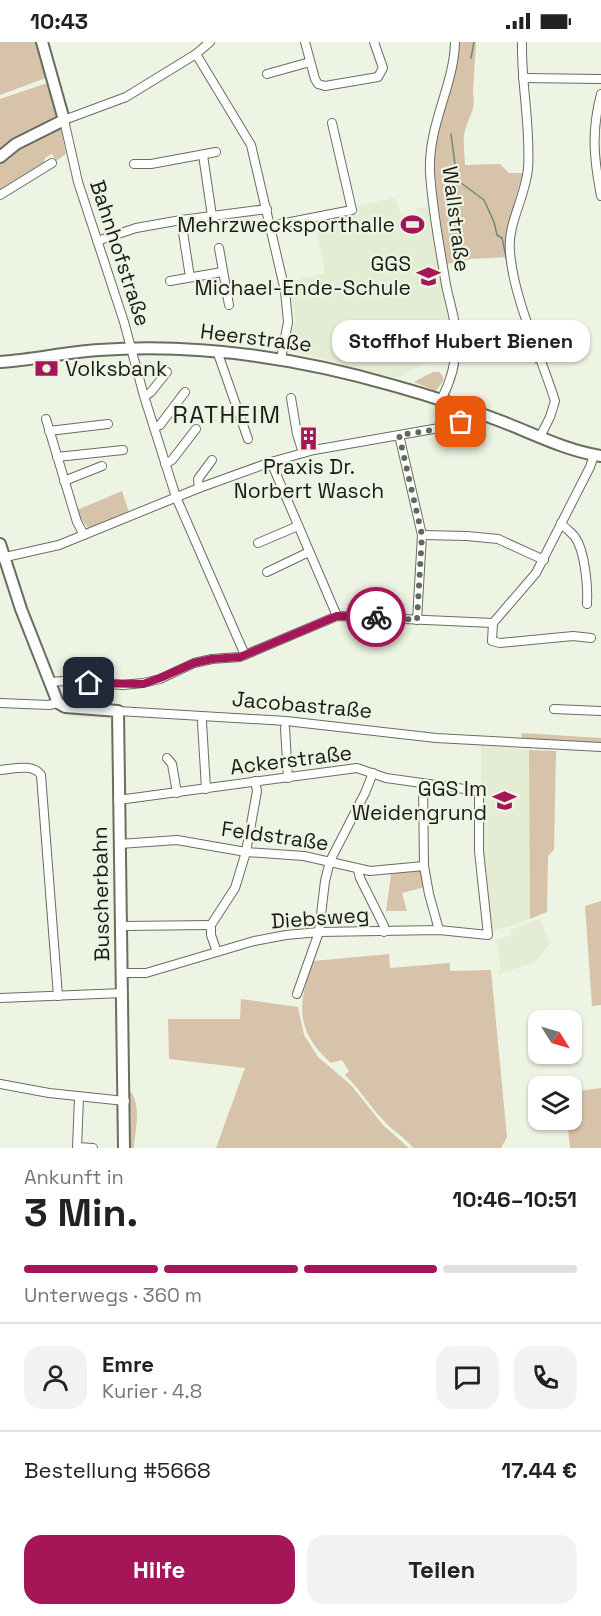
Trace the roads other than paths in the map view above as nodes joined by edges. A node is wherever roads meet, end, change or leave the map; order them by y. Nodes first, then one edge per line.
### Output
1 (42, 42) edge
2 (210, 42) edge
3 (305, 42) edge
4 (374, 42) edge
5 (455, 42) edge
6 (522, 42) edge
7 (196, 54) junction
8 (310, 62) junction
9 (267, 75) dead end
10 (523, 78) junction
11 (601, 79) edge
12 (601, 94) edge
13 (64, 120) junction
14 (332, 123) dead end
15 (597, 137) edge
16 (216, 152) dead end
17 (203, 155) junction
18 (0, 157) edge
19 (52, 163) dead end
20 (134, 164) dead end
21 (0, 195) edge
22 (601, 196) edge
23 (267, 209) junction
24 (212, 216) junction
25 (181, 220) junction
26 (270, 226) junction
27 (98, 241) junction
28 (219, 248) dead end
29 (222, 272) junction
30 (190, 277) junction
31 (170, 281) dead end
32 (230, 305) dead end
33 (131, 348) junction
34 (217, 351) junction
35 (281, 359) junction
36 (0, 362) edge
37 (167, 372) dead end
38 (185, 392) dead end
39 (144, 396) junction
40 (291, 398) dead end
41 (441, 400) junction
42 (468, 409) junction
43 (46, 419) dead end
44 (108, 424) dead end
45 (154, 428) junction
46 (196, 429) dead end
47 (49, 431) junction
48 (399, 435) junction
49 (540, 437) junction
50 (248, 439) dead end
51 (123, 450) dead end
52 (303, 453) junction
53 (598, 455) edge
54 (57, 457) junction
55 (212, 460) dead end
56 (271, 462) junction
57 (165, 464) junction
58 (102, 466) dead end
59 (64, 481) junction
60 (199, 488) junction
61 (176, 497) junction
62 (561, 523) junction
63 (298, 525) junction
64 (84, 535) junction
65 (422, 535) junction
66 (258, 543) dead end
67 (0, 544) edge
68 (309, 552) junction
69 (2, 558) edge
70 (544, 560) junction
71 (267, 572) dead end
72 (587, 604) dead end
73 (337, 616) junction
74 (417, 620) junction
75 (493, 623) junction
76 (591, 638) dead end
77 (245, 655) junction
78 (51, 682) junction
79 (0, 703) edge
80 (58, 703) junction
81 (554, 709) dead end
82 (118, 711) junction
83 (601, 711) edge
84 (202, 722) dead end
85 (285, 728) dead end
86 (601, 747) edge
87 (167, 758) dead end
88 (0, 770) edge
89 (373, 773) junction
90 (288, 778) junction
91 (255, 781) junction
92 (423, 784) junction
93 (206, 789) junction
94 (177, 793) junction
95 (118, 800) junction
96 (119, 844) junction
97 (246, 852) junction
98 (330, 861) junction
99 (424, 866) junction
100 (358, 870) junction
101 (211, 925) junction
102 (122, 926) junction
103 (439, 930) junction
104 (319, 932) junction
105 (384, 932) junction
106 (489, 935) joint
107 (217, 952) junction
108 (122, 973) junction
109 (123, 993) junction
110 (297, 994) dead end
111 (58, 996) junction
112 (0, 998) edge
113 (0, 1084) edge
114 (79, 1097) junction
115 (125, 1101) junction
116 (77, 1147) edge
117 (93, 1148) edge
118 (124, 1148) edge

1 - 13 main road
2 - 7 street
3 - 8 street
4 - 8 street
5 - 41 street, Wallstraße
6 - 10 street
7 - 13 street
7 - 23 street
8 - 9 street
10 - 11 street
10 - 49 street
12 - 15 street
13 - 18 main road
13 - 27 street, Bahnhofstraße
14 - 26 street
15 - 22 street
16 - 17 street
17 - 20 street
17 - 24 street
19 - 21 street
23 - 24 street
23 - 26 street
24 - 25 street
25 - 27 street
25 - 30 street
26 - 35 street
27 - 33 street, Bahnhofstraße
28 - 29 street
29 - 30 street
29 - 32 street
30 - 31 street
33 - 34 main road, Heerstraße
33 - 36 main road, Heerstraße
33 - 39 street, Bahnhofstraße
34 - 35 main road, Heerstraße
34 - 50 street
35 - 41 main road, Heerstraße
37 - 39 street
38 - 45 street
39 - 45 street, Bahnhofstraße
40 - 52 street
41 - 42 main road, Heerstraße
42 - 48 street
42 - 49 main road, Heerstraße
43 - 47 street
44 - 47 street
45 - 57 street, Bahnhofstraße
46 - 57 street
47 - 54 street
48 - 52 street
48 - 65 street
49 - 53 main road, Heerstraße
51 - 54 street
52 - 56 street
53 - 62 street
54 - 59 street
55 - 60 street
56 - 60 street
56 - 63 street
57 - 61 street, Bahnhofstraße
58 - 59 street
59 - 64 street
60 - 61 street
61 - 64 street
61 - 77 street, Bahnhofstraße
62 - 70 street
62 - 72 street
63 - 66 street
63 - 68 street
64 - 69 street
65 - 70 street
65 - 74 street
67 - 69 main road
68 - 71 street
68 - 73 street
69 - 78 main road
70 - 75 street
73 - 74 street
73 - 77 street
74 - 75 street
75 - 76 street
77 - 78 street
78 - 80 main road
79 - 80 street, Jacobastraße
80 - 82 main road, Jacobastraße
81 - 83 street
82 - 86 street, Jacobastraße
82 - 95 main road, Buscherbahn
84 - 93 street
85 - 90 street
87 - 94 street
88 - 111 street
89 - 90 street, Ackerstraße
89 - 92 street, Ackerstraße
89 - 98 street
90 - 91 street, Ackerstraße
91 - 93 street, Ackerstraße
91 - 97 street
92 - 99 street
92 - 106 street, Ackerstraße
93 - 94 street, Ackerstraße
94 - 95 street, Ackerstraße
95 - 96 main road, Buscherbahn
96 - 97 street, Feldstraße
96 - 102 main road, Buscherbahn
97 - 98 street, Feldstraße
97 - 101 street
98 - 100 street, Feldstraße
98 - 104 street
99 - 100 street, Feldstraße
99 - 103 street
100 - 105 street
101 - 102 street
101 - 107 street
102 - 108 main road, Buscherbahn
103 - 105 street, Diebsweg
103 - 106 street, Diebsweg
104 - 105 street, Diebsweg
104 - 107 street, Diebsweg
104 - 110 street
107 - 108 street, Diebsweg
108 - 109 main road, Buscherbahn
109 - 111 street
109 - 115 main road, Buscherbahn
111 - 112 street
113 - 114 street
114 - 115 street
114 - 116 street
115 - 118 main road, Buscherbahn
116 - 117 street

